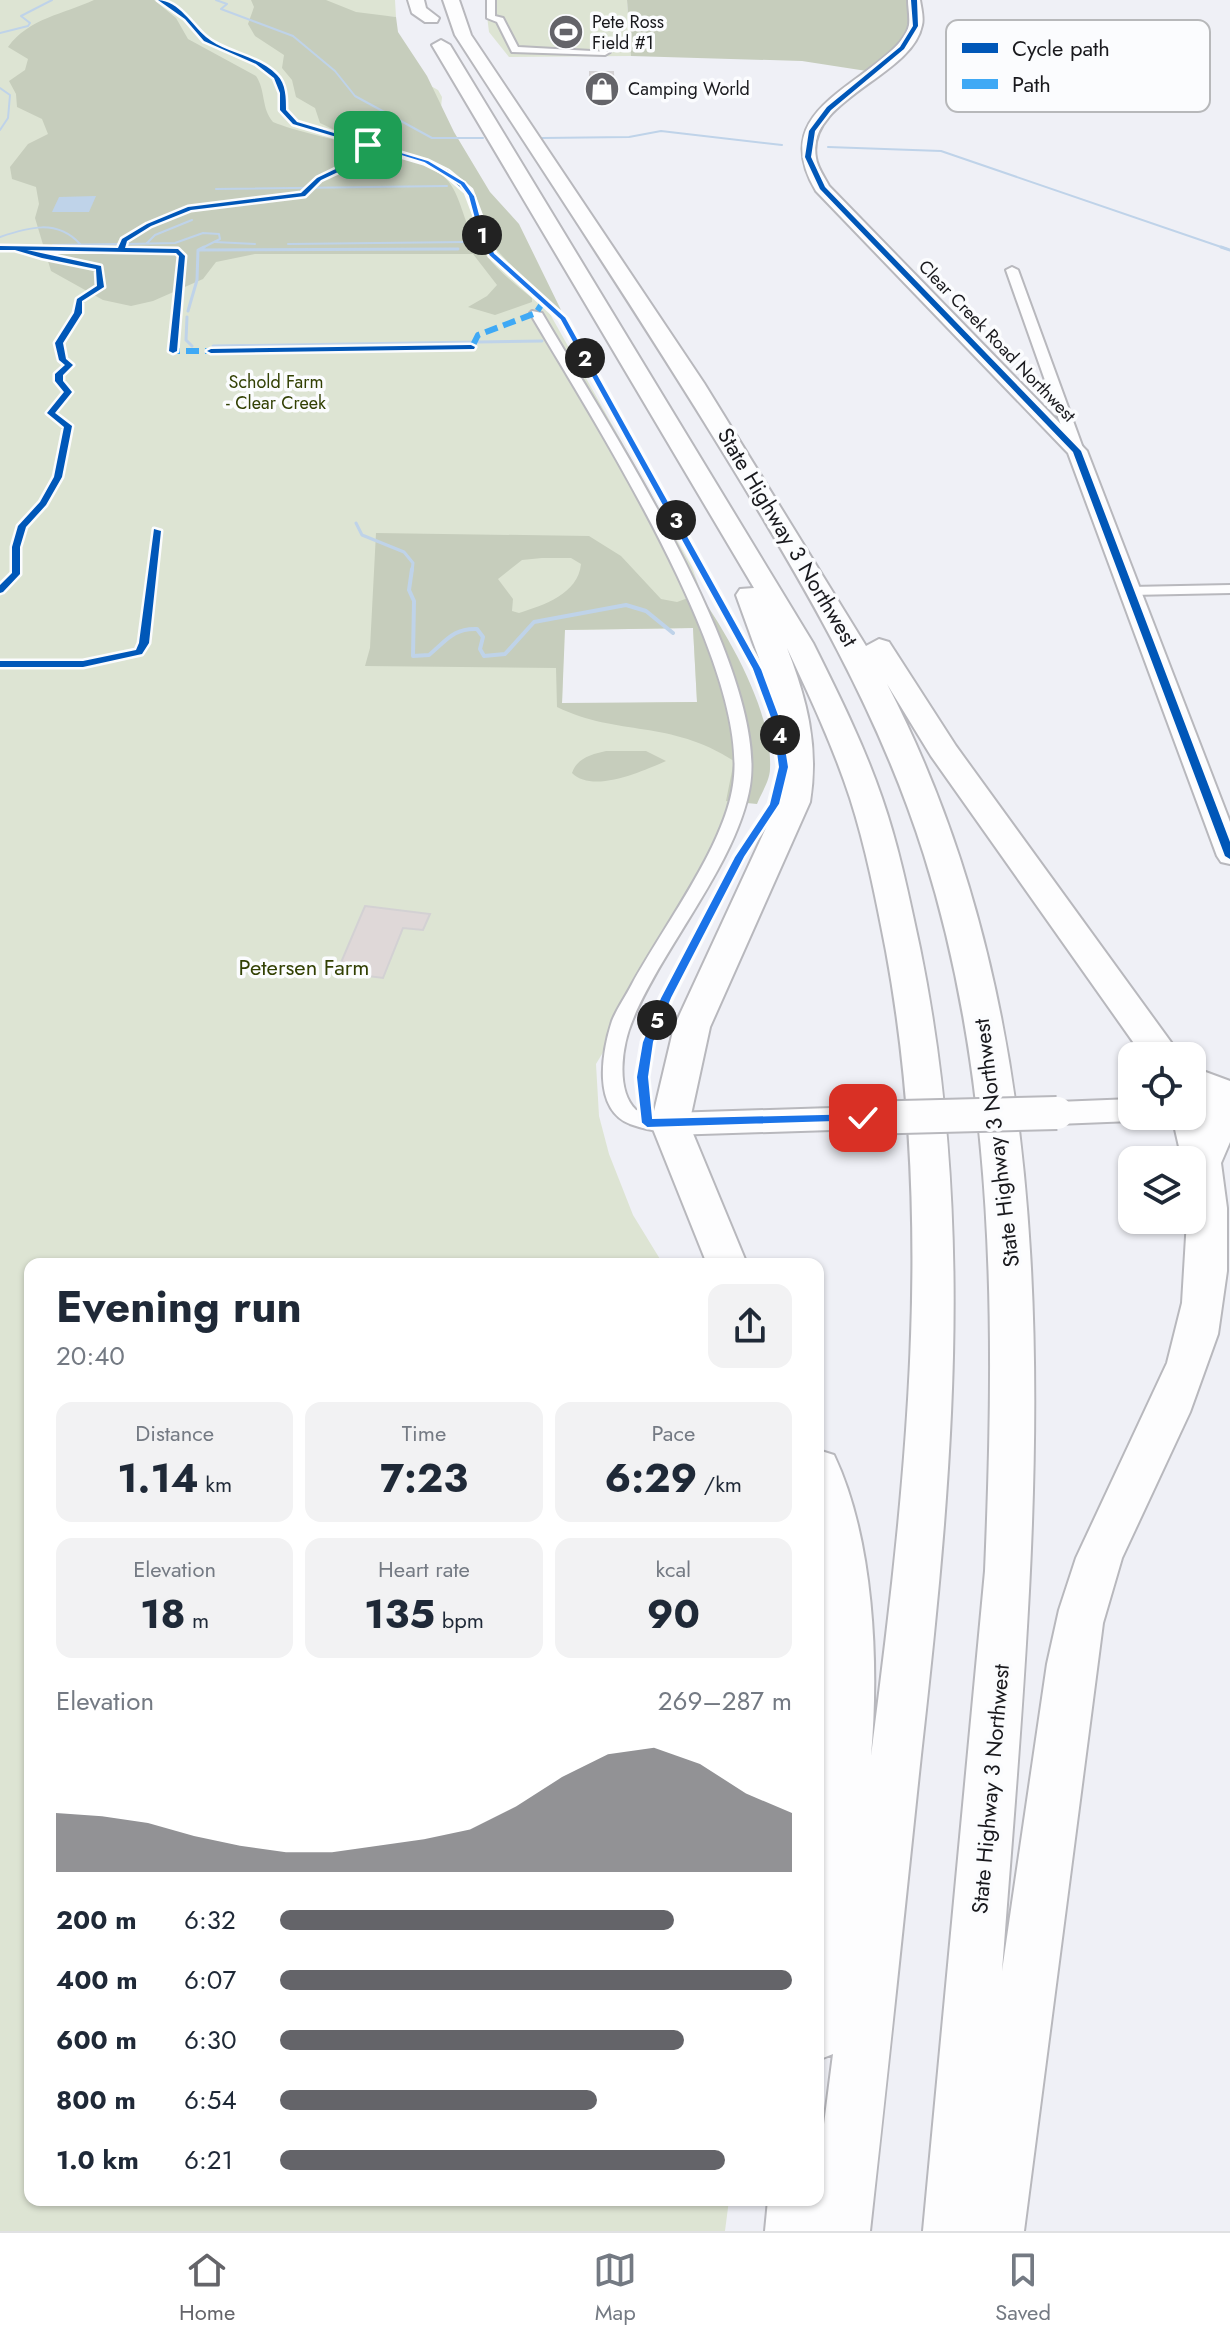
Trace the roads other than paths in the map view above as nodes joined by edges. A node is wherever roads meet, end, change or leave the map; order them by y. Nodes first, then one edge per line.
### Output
1 (416, 0) edge
2 (451, 0) edge
3 (464, 0) edge
4 (491, 0) edge
5 (914, 0) edge
6 (430, 9) edge
7 (457, 21) junction
8 (605, 52) dead end
9 (1012, 270) dead end
10 (536, 313) dead end
11 (725, 430) junction
12 (1077, 451) junction
13 (696, 468) junction
14 (1230, 589) edge
15 (1131, 591) junction
16 (1230, 856) edge
17 (1153, 1042) edge
18 (1206, 1086) edge
19 (1230, 1097) edge
20 (1230, 1107) edge
21 (1206, 1108) edge
22 (1118, 1111) edge
23 (670, 1124) junction
24 (1208, 1132) edge
25 (725, 1258) edge
26 (824, 1491) edge
27 (824, 1972) edge
28 (797, 2206) edge
29 (795, 2231) edge
30 (840, 2231) edge
31 (953, 2231) edge
32 (994, 2231) edge

1 - 6 highway, State Highway 3 Northwest
2 - 7 highway, State Highway 3 Northwest
3 - 7 highway
4 - 8 street
5 - 12 main road, Clear Creek Road Northwest
6 - 13 highway, State Highway 3 Northwest
7 - 11 highway, State Highway 3 Northwest
9 - 12 street
10 - 23 street
11 - 17 highway
11 - 31 highway, State Highway 3 Northwest
12 - 15 main road, Clear Creek Road Northwest
13 - 23 highway
13 - 30 highway, State Highway 3 Northwest
14 - 15 street
15 - 16 main road, Clear Creek Road Northwest
18 - 19 highway
20 - 21 main road
22 - 23 main road, bridge
23 - 25 highway
24 - 32 highway
26 - 27 highway
28 - 29 highway

